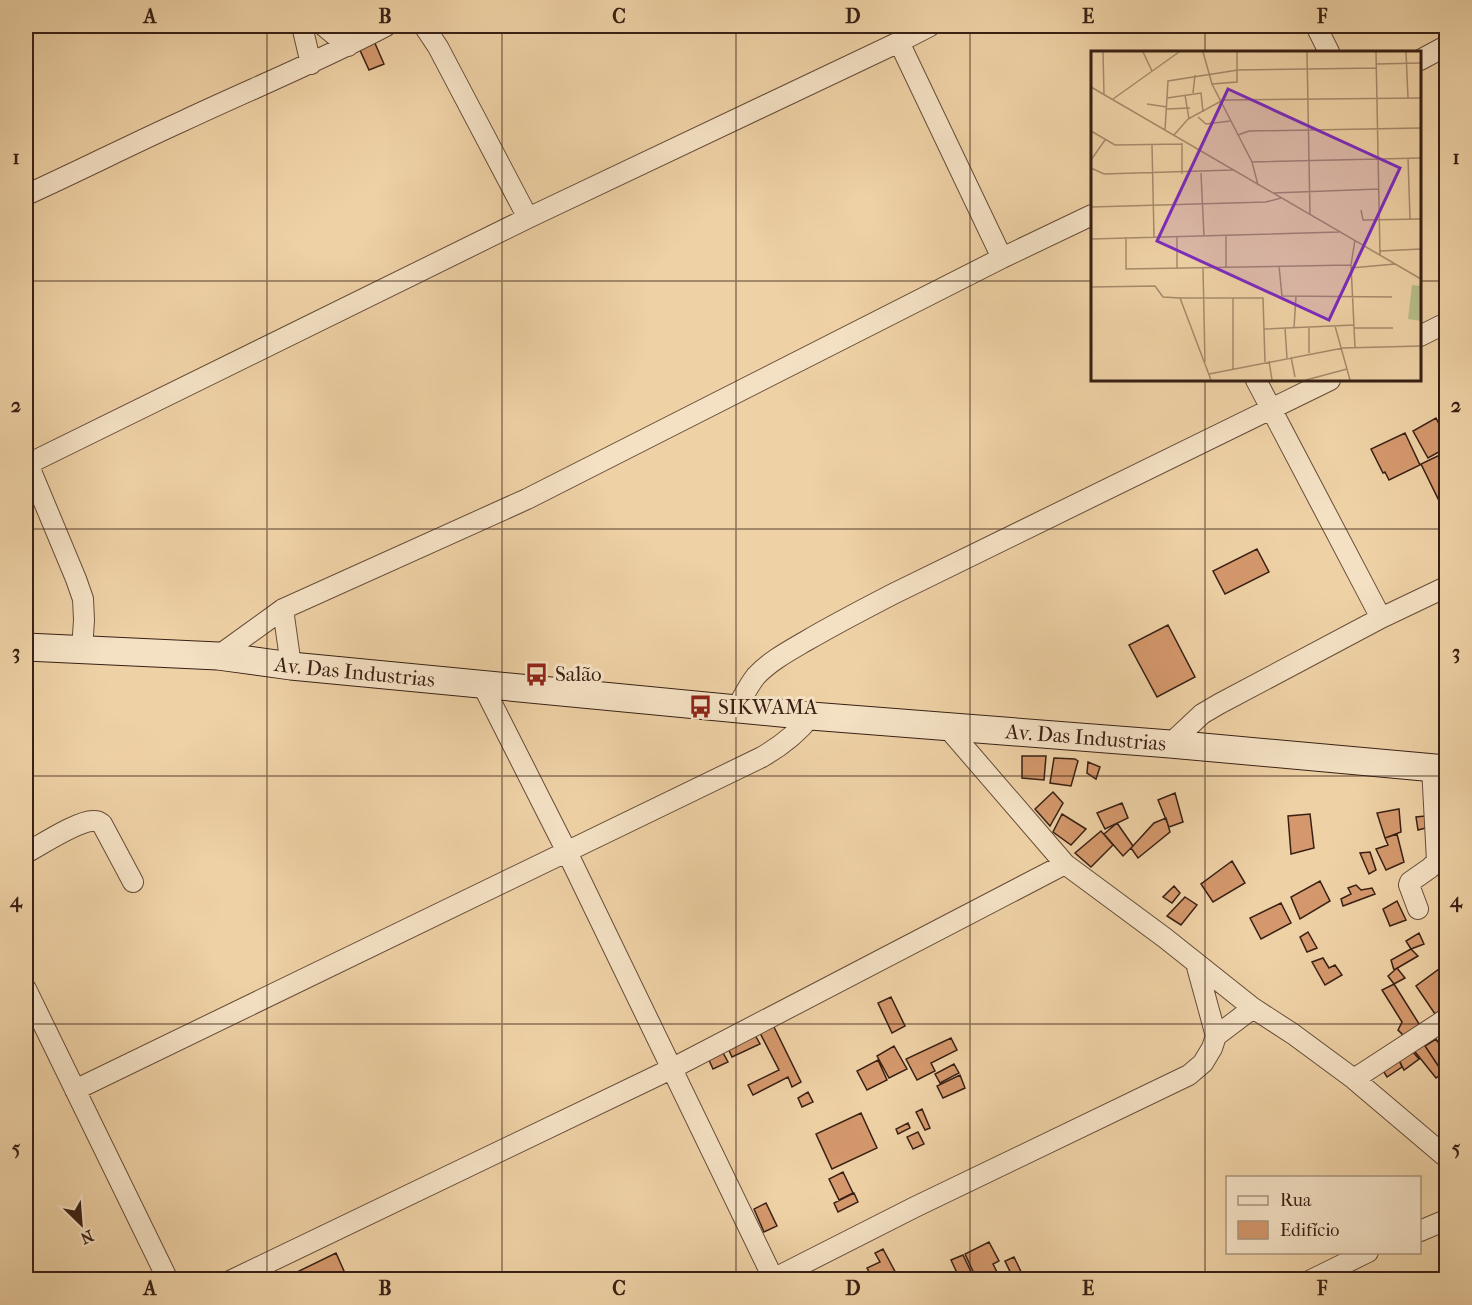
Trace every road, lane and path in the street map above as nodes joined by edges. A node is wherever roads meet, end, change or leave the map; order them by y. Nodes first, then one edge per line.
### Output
1 (302, 26) edge
2 (324, 26) edge
3 (386, 26) edge
4 (424, 26) edge
5 (930, 26) edge
6 (1316, 26) edge
7 (899, 42) junction
8 (348, 46) junction
9 (1446, 46) edge
10 (1328, 51) edge
11 (1421, 59) edge
12 (311, 64) junction
13 (26, 195) edge
14 (1091, 214) edge
15 (528, 218) junction
16 (1002, 258) junction
17 (1446, 323) edge
18 (1421, 335) edge
19 (1257, 381) edge
20 (1328, 381) edge
21 (1271, 409) junction
22 (27, 462) edge
23 (1446, 587) edge
24 (283, 609) junction
25 (1382, 618) junction
26 (26, 647) edge
27 (82, 650) junction
28 (218, 656) junction
29 (291, 666) junction
30 (482, 684) junction
31 (731, 708) junction
32 (811, 716) junction
33 (945, 726) junction
34 (1170, 744) junction
35 (1439, 768) edge
36 (567, 852) junction
37 (26, 853) edge
38 (1065, 864) junction
39 (133, 882) dead end
40 (1418, 909) dead end
41 (1196, 963) junction
42 (26, 989) edge
43 (1253, 1008) junction
44 (1446, 1019) edge
45 (1216, 1036) junction
46 (671, 1069) junction
47 (1354, 1079) junction
48 (75, 1090) junction
49 (1446, 1157) edge
50 (1446, 1220) edge
51 (1421, 1230) edge
52 (1364, 1254) edge
53 (772, 1279) edge
54 (168, 1280) edge
55 (232, 1280) edge
56 (1311, 1280) edge

1 - 12 street
2 - 8 street
3 - 8 street
4 - 15 street
5 - 7 street
6 - 10 street
7 - 15 street
7 - 16 street
8 - 12 street
9 - 11 street
12 - 13 street
14 - 16 street
15 - 22 street
16 - 24 street
17 - 18 street
19 - 21 street
20 - 21 street
21 - 25 street
21 - 31 street
22 - 27 street
23 - 25 street
24 - 28 street
24 - 29 street
25 - 34 street
26 - 27 main road, Av. Das Industrias
27 - 28 main road, Av. Das Industrias
28 - 29 main road, Av. Das Industrias
29 - 30 main road, Av. Das Industrias
30 - 31 main road, Av. Das Industrias
30 - 36 street
31 - 32 main road, Av. Das Industrias
32 - 33 main road, Av. Das Industrias
32 - 36 street
33 - 34 main road, Av. Das Industrias
33 - 38 street
34 - 35 main road, Av. Das Industrias
35 - 40 street
36 - 46 street
36 - 48 street
37 - 39 street
38 - 41 street
38 - 46 street
41 - 43 street
41 - 45 street
42 - 48 street
43 - 45 street
43 - 47 street
44 - 47 street
45 - 53 street
46 - 53 street
46 - 55 street
47 - 49 street
48 - 54 street
50 - 51 street
52 - 56 street

